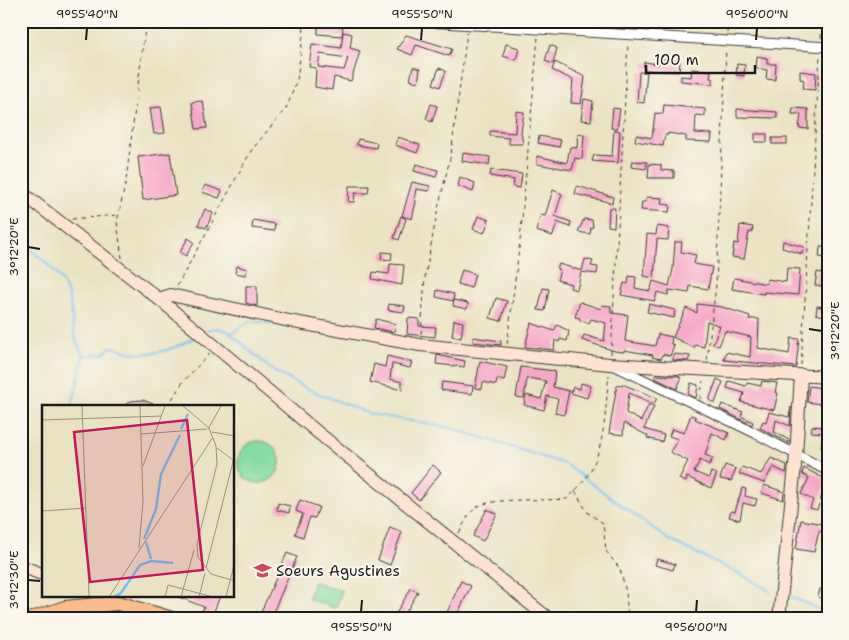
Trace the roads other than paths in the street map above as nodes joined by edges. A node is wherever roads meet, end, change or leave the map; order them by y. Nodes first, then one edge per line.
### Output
1 (410, 21) edge
2 (418, 22) edge
3 (824, 47) edge
4 (21, 192) edge
5 (165, 297) junction
6 (610, 364) junction
7 (801, 375) junction
8 (828, 376) edge
9 (796, 456) junction
10 (828, 471) edge
11 (21, 566) edge
12 (42, 574) edge
13 (106, 598) edge
14 (118, 603) junction
15 (32, 619) edge
16 (95, 619) edge
17 (126, 619) edge
18 (172, 619) edge
19 (549, 619) edge
20 (780, 619) edge

1 - 2 street
2 - 3 street
4 - 5 street
5 - 6 street
5 - 19 street
6 - 7 street
6 - 9 street
7 - 8 street
7 - 9 street
9 - 10 street
9 - 20 street
11 - 12 street
13 - 14 street
14 - 15 main road
14 - 18 main road
16 - 17 main road

